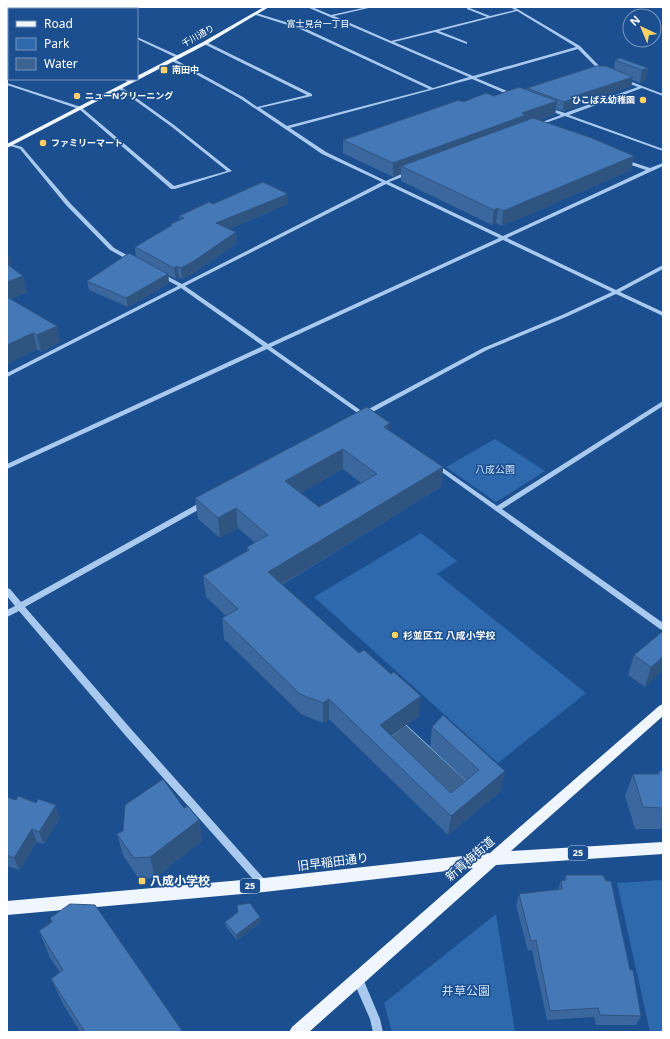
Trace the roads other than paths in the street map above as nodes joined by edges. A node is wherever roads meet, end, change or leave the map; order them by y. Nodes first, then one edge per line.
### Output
1 (267, 7) edge
2 (309, 7) edge
3 (371, 7) edge
4 (512, 7) edge
5 (468, 8) dead end
6 (518, 10) junction
7 (257, 14) junction
8 (331, 16) junction
9 (490, 17) junction
10 (436, 30) junction
11 (138, 38) edge
12 (391, 42) junction
13 (205, 43) junction
14 (466, 43) dead end
15 (579, 47) junction
16 (178, 57) junction
17 (173, 60) junction
18 (610, 75) edge
19 (138, 77) edge
20 (471, 77) junction
21 (616, 77) edge
22 (132, 80) edge
23 (7, 84) edge
24 (641, 87) junction
25 (120, 88) junction
26 (433, 88) junction
27 (663, 95) edge
28 (516, 96) edge
29 (543, 107) edge
30 (80, 108) junction
31 (256, 108) junction
32 (565, 115) junction
33 (286, 128) junction
34 (537, 130) edge
35 (8, 145) edge
36 (663, 150) edge
37 (620, 160) edge
38 (663, 164) edge
39 (417, 170) edge
40 (650, 170) junction
41 (386, 182) junction
42 (504, 238) junction
43 (140, 264) edge
44 (663, 267) edge
45 (154, 271) edge
46 (182, 286) junction
47 (616, 292) junction
48 (663, 314) edge
49 (267, 347) junction
50 (7, 375) edge
51 (663, 403) edge
52 (363, 414) junction
53 (356, 418) edge
54 (369, 419) edge
55 (426, 459) edge
56 (7, 467) edge
57 (212, 499) edge
58 (497, 509) junction
59 (7, 591) edge
60 (21, 606) junction
61 (7, 614) edge
62 (663, 627) edge
63 (663, 709) edge
64 (663, 848) edge
65 (493, 858) junction
66 (264, 885) junction
67 (7, 908) edge
68 (357, 978) junction
69 (297, 1032) edge
70 (378, 1032) edge

1 - 7 main road, 千川通り
2 - 8 street
3 - 8 street
4 - 6 street
5 - 9 street
6 - 9 street
6 - 15 street
7 - 13 main road, 千川通り
7 - 26 street
8 - 12 street
9 - 10 street
10 - 12 street
10 - 14 street
11 - 16 street
12 - 20 street
13 - 16 main road, 千川通り
13 - 31 street
15 - 18 street
15 - 20 street
16 - 17 main road, 千川通り
17 - 19 main road, 千川通り
17 - 31 street
20 - 26 street
20 - 28 street
21 - 24 street
22 - 25 main road, 千川通り
23 - 30 street
24 - 27 street
24 - 32 street
25 - 30 main road, 千川通り
25 - 30 street
26 - 33 street
29 - 32 street
30 - 35 main road, 千川通り
31 - 33 street
32 - 34 street
32 - 36 street
33 - 41 street
35 - 43 street
37 - 40 street
38 - 40 street
39 - 41 street
40 - 42 street
41 - 42 street
41 - 46 street
42 - 47 street
42 - 49 street
44 - 47 street
45 - 46 street
46 - 49 street
46 - 50 street
47 - 48 street
47 - 52 street
49 - 52 street
49 - 56 street
51 - 58 street
52 - 53 street
52 - 54 street
55 - 58 street
57 - 60 street
58 - 62 street
59 - 60 street
60 - 61 street
60 - 66 street
63 - 65 main road, 新青梅街道
64 - 65 main road, 旧早稲田通り / 25
65 - 66 main road, 旧早稲田通り / 25
65 - 68 main road, 新青梅街道
66 - 67 main road, 旧早稲田通り / 25
68 - 69 main road, 新青梅街道
68 - 70 street

